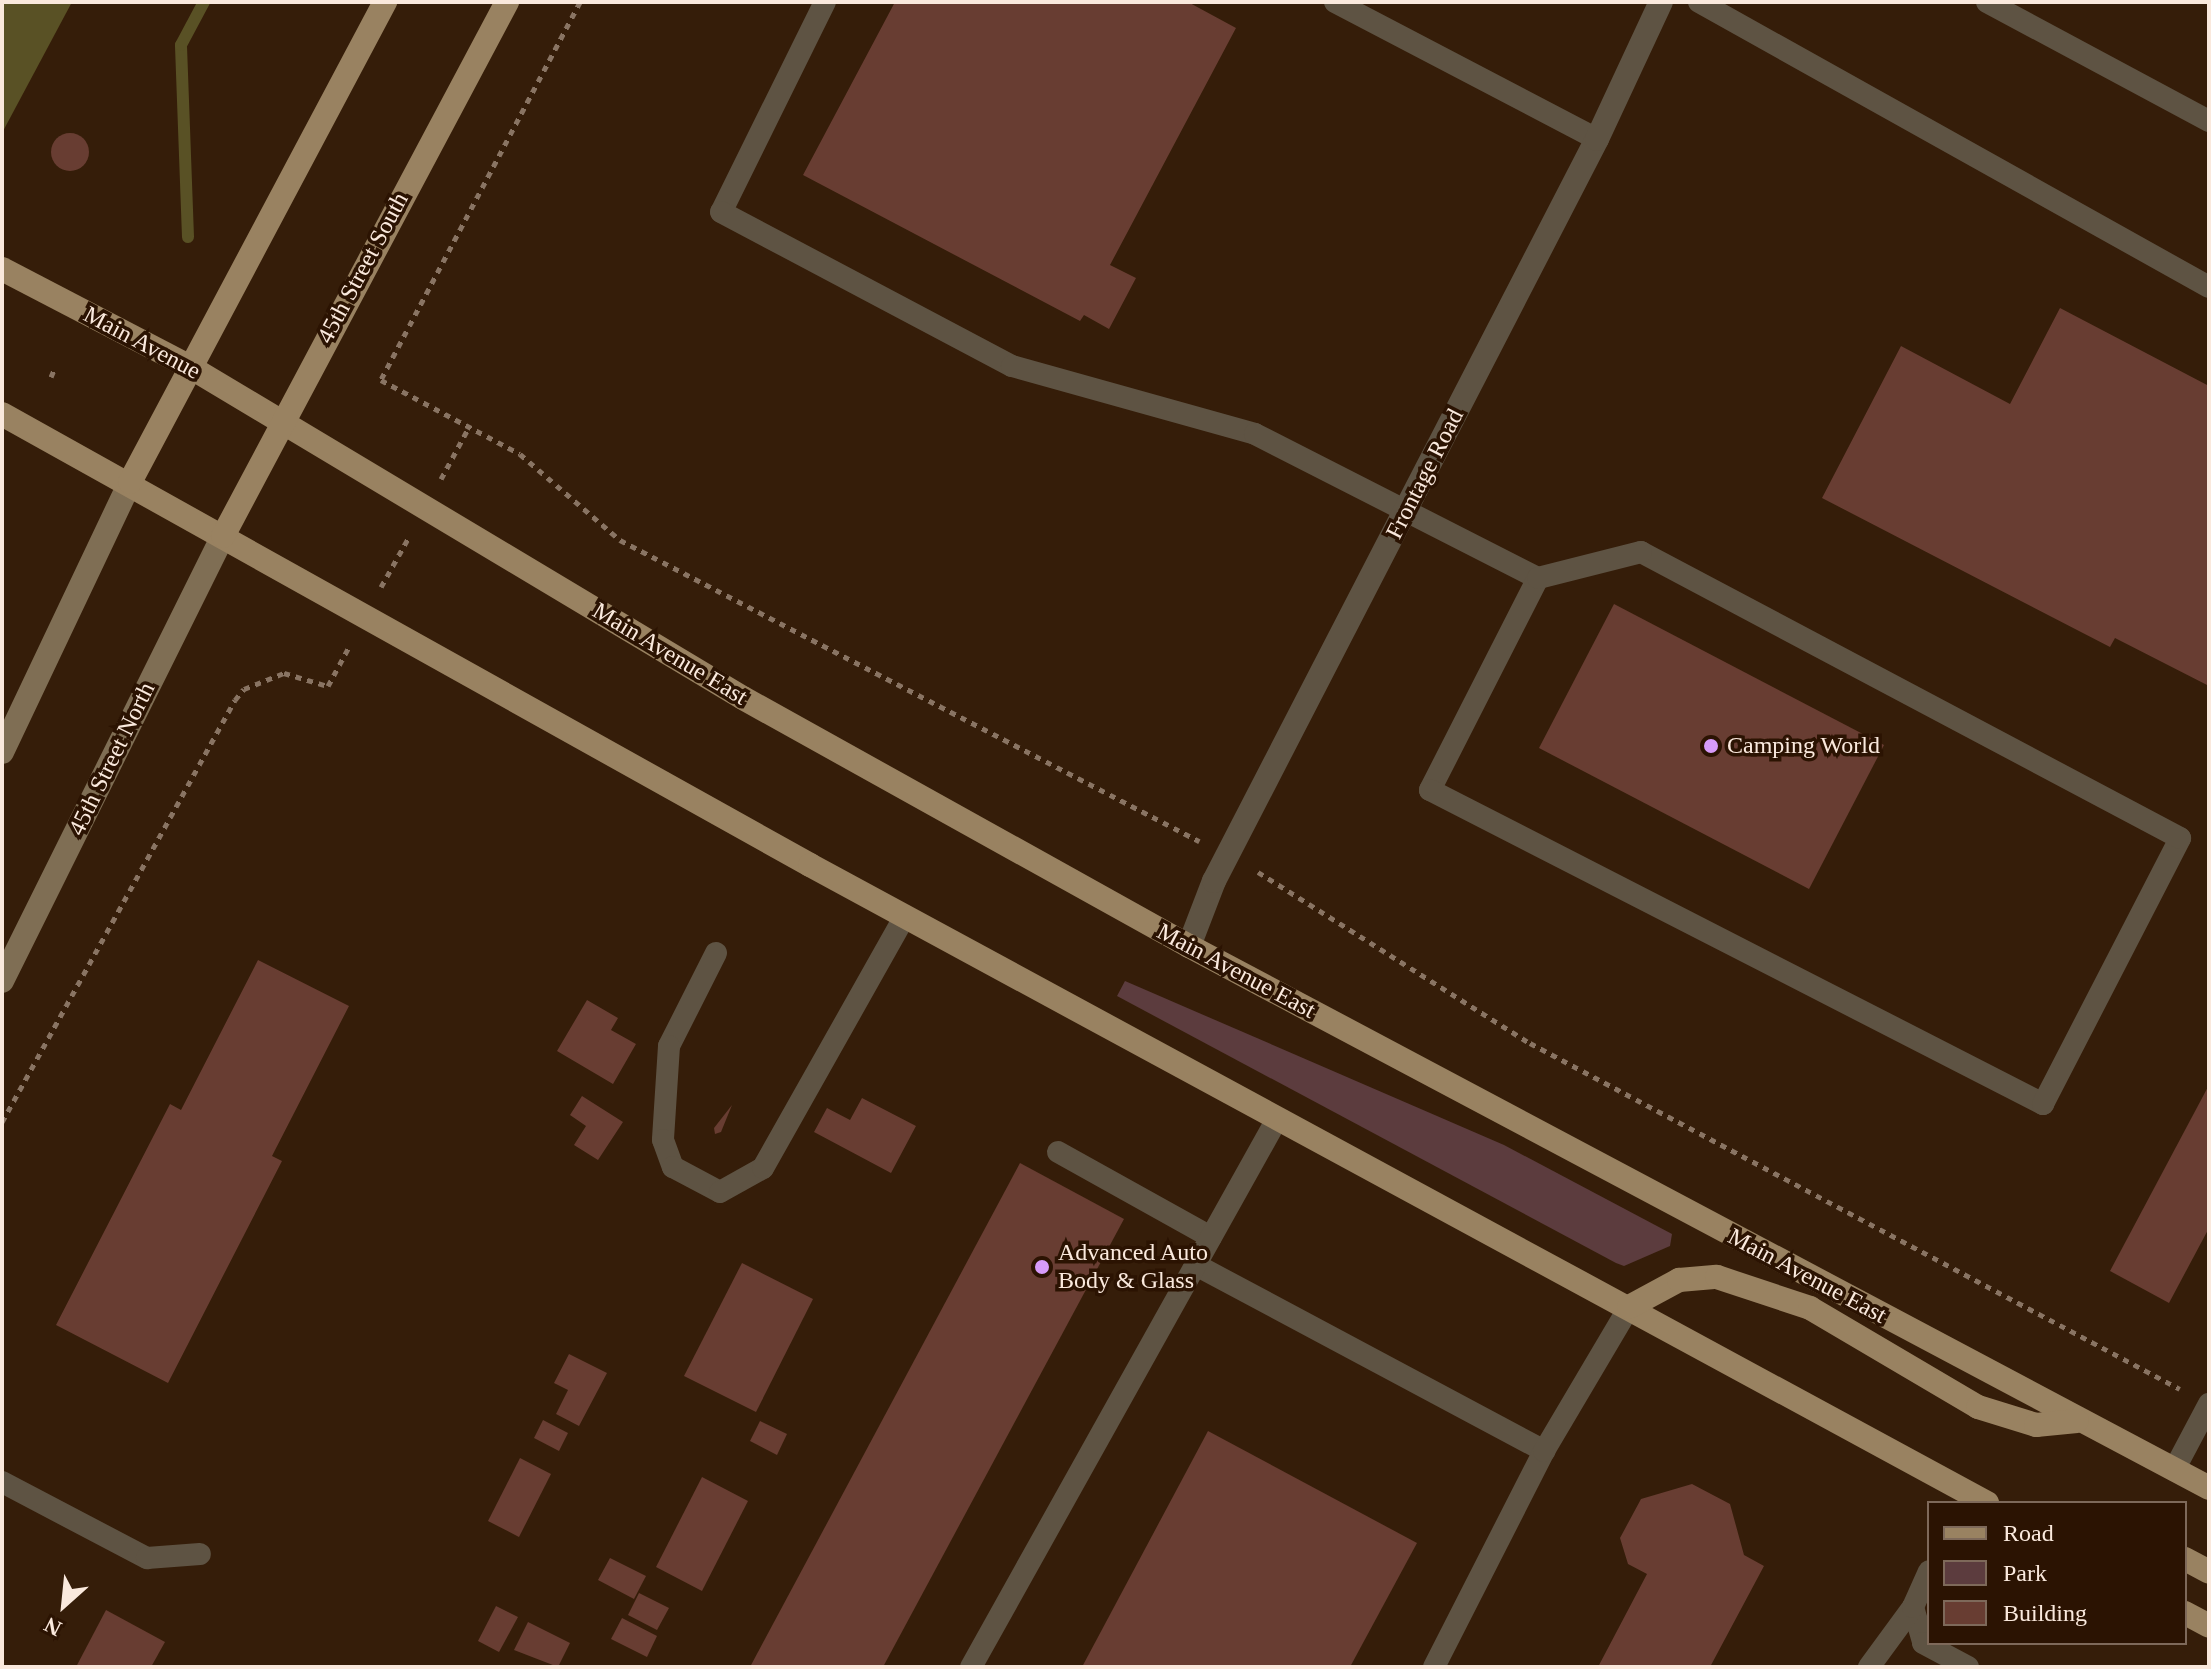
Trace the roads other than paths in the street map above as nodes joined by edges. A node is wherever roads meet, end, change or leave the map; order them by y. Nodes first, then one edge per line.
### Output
1 (385, 2) edge
2 (507, 2) edge
3 (825, 2) edge
4 (1335, 2) edge
5 (1661, 2) edge
6 (1699, 2) edge
7 (1987, 2) edge
8 (2209, 121) edge
9 (1597, 139) junction
10 (2, 269) edge
11 (2209, 287) edge
12 (190, 367) junction
13 (2, 414) edge
14 (280, 422) junction
15 (130, 482) junction
16 (1407, 508) junction
17 (223, 536) junction
18 (1538, 578) junction
19 (2, 752) edge
20 (905, 916) junction
21 (1189, 946) junction
22 (716, 953) dead end
23 (2, 981) edge
24 (1277, 1119) junction
25 (1058, 1152) dead end
26 (1211, 1237) junction
27 (1196, 1265) junction
28 (1629, 1307) junction
29 (2209, 1404) edge
30 (2077, 1421) junction
31 (1544, 1451) junction
32 (2174, 1470) junction
33 (2, 1482) edge
34 (2209, 1488) edge
35 (1972, 1499) edge
36 (200, 1554) dead end
37 (2187, 1560) edge
38 (2209, 1572) edge
39 (1927, 1576) edge
40 (1913, 1607) junction
41 (2187, 1614) edge
42 (2209, 1626) edge
43 (971, 1667) edge
44 (1434, 1667) edge
45 (1869, 1667) edge
46 (1968, 1667) edge

1 - 12 main road
2 - 14 main road, 45th Street South
3 - 16 lane
4 - 9 lane
5 - 9 street, Frontage Road
6 - 11 lane
7 - 8 lane
9 - 16 street, Frontage Road
10 - 12 main road, Main Avenue
12 - 14 main road, Main Avenue
12 - 15 main road
13 - 15 main road
14 - 17 main road, 45th Street South
14 - 21 main road, Main Avenue East
15 - 17 main road
15 - 19 main road
16 - 18 lane
16 - 21 street, Frontage Road
17 - 20 main road
17 - 23 main road, 45th Street North
18 - 18 lane
20 - 22 lane
20 - 24 main road
21 - 30 main road, Main Avenue East
24 - 26 lane
24 - 28 main road
25 - 26 lane
26 - 27 lane
27 - 31 lane
27 - 43 lane
28 - 30 main road
28 - 31 lane
28 - 35 main road
29 - 32 lane
30 - 32 main road, Main Avenue East
31 - 44 lane
32 - 34 main road, Main Avenue East
33 - 36 lane
37 - 38 main road
39 - 40 lane
40 - 45 lane
40 - 46 lane
41 - 42 main road

